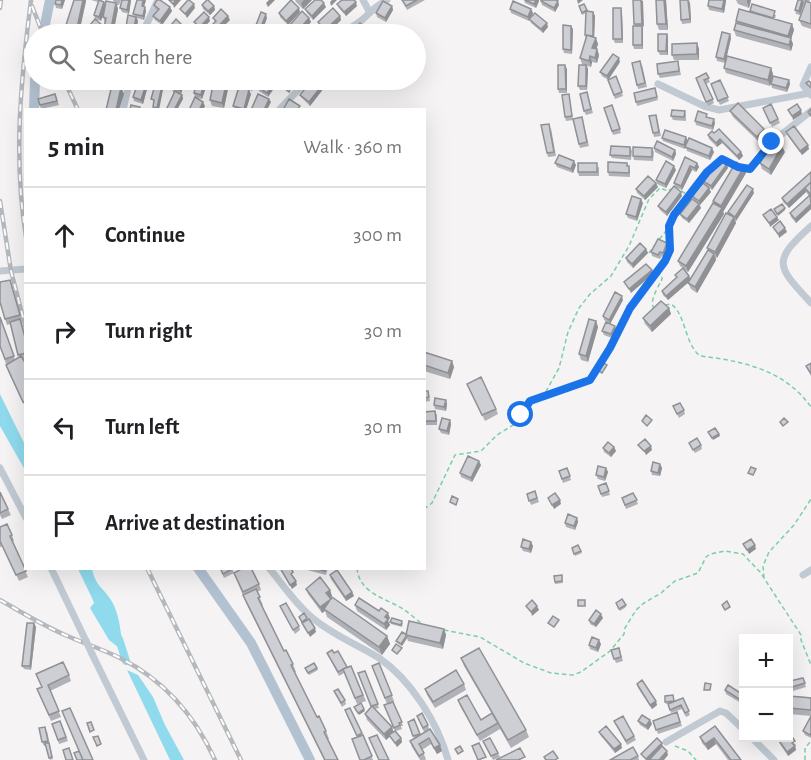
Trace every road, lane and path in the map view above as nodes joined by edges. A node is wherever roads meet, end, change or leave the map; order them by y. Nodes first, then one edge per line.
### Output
1 (50, 0) edge
2 (158, 0) edge
3 (363, 0) edge
4 (387, 0) edge
5 (369, 11) junction
6 (45, 24) edge
7 (147, 24) edge
8 (355, 24) edge
9 (811, 67) edge
10 (658, 84) dead end
11 (35, 90) edge
12 (128, 90) edge
13 (298, 90) edge
14 (810, 94) edge
15 (34, 108) edge
16 (123, 108) edge
17 (281, 108) edge
18 (811, 111) edge
19 (750, 169) joint
20 (673, 188) edge
21 (681, 191) edge
22 (688, 195) junction
23 (669, 226) junction
24 (811, 226) edge
25 (649, 253) edge
26 (24, 269) edge
27 (0, 272) edge
28 (657, 273) junction
29 (811, 303) edge
30 (663, 304) edge
31 (656, 310) edge
32 (544, 395) junction
33 (811, 407) edge
34 (0, 468) edge
35 (811, 499) edge
36 (426, 507) edge
37 (24, 514) edge
38 (52, 570) edge
39 (202, 570) edge
40 (271, 570) edge
41 (358, 570) edge
42 (811, 570) edge
43 (803, 575) dead end
44 (764, 578) junction
45 (423, 625) edge
46 (441, 629) edge
47 (811, 665) edge
48 (739, 725) edge
49 (811, 741) edge
50 (666, 742) joint
51 (756, 742) edge
52 (144, 760) edge
53 (310, 760) edge
54 (448, 760) edge
55 (696, 760) edge
56 (774, 760) edge
57 (805, 760) edge

1 - 6 main road
2 - 7 street
3 - 5 street
4 - 5 street
5 - 8 street
9 - 14 street
10 - 14 street
11 - 15 main road
12 - 16 street
13 - 17 street
18 - 19 street
19 - 22 path
20 - 32 path
21 - 22 path
22 - 23 path
23 - 25 path
23 - 28 path
24 - 29 street
26 - 27 street
28 - 31 path
28 - 32 path
30 - 33 path
32 - 36 path
34 - 37 street
35 - 44 path
38 - 52 street, bridge
39 - 53 main road
40 - 54 street
41 - 45 path
42 - 43 street
44 - 46 path
44 - 47 path
48 - 50 street
49 - 57 path
50 - 55 path
51 - 56 street

